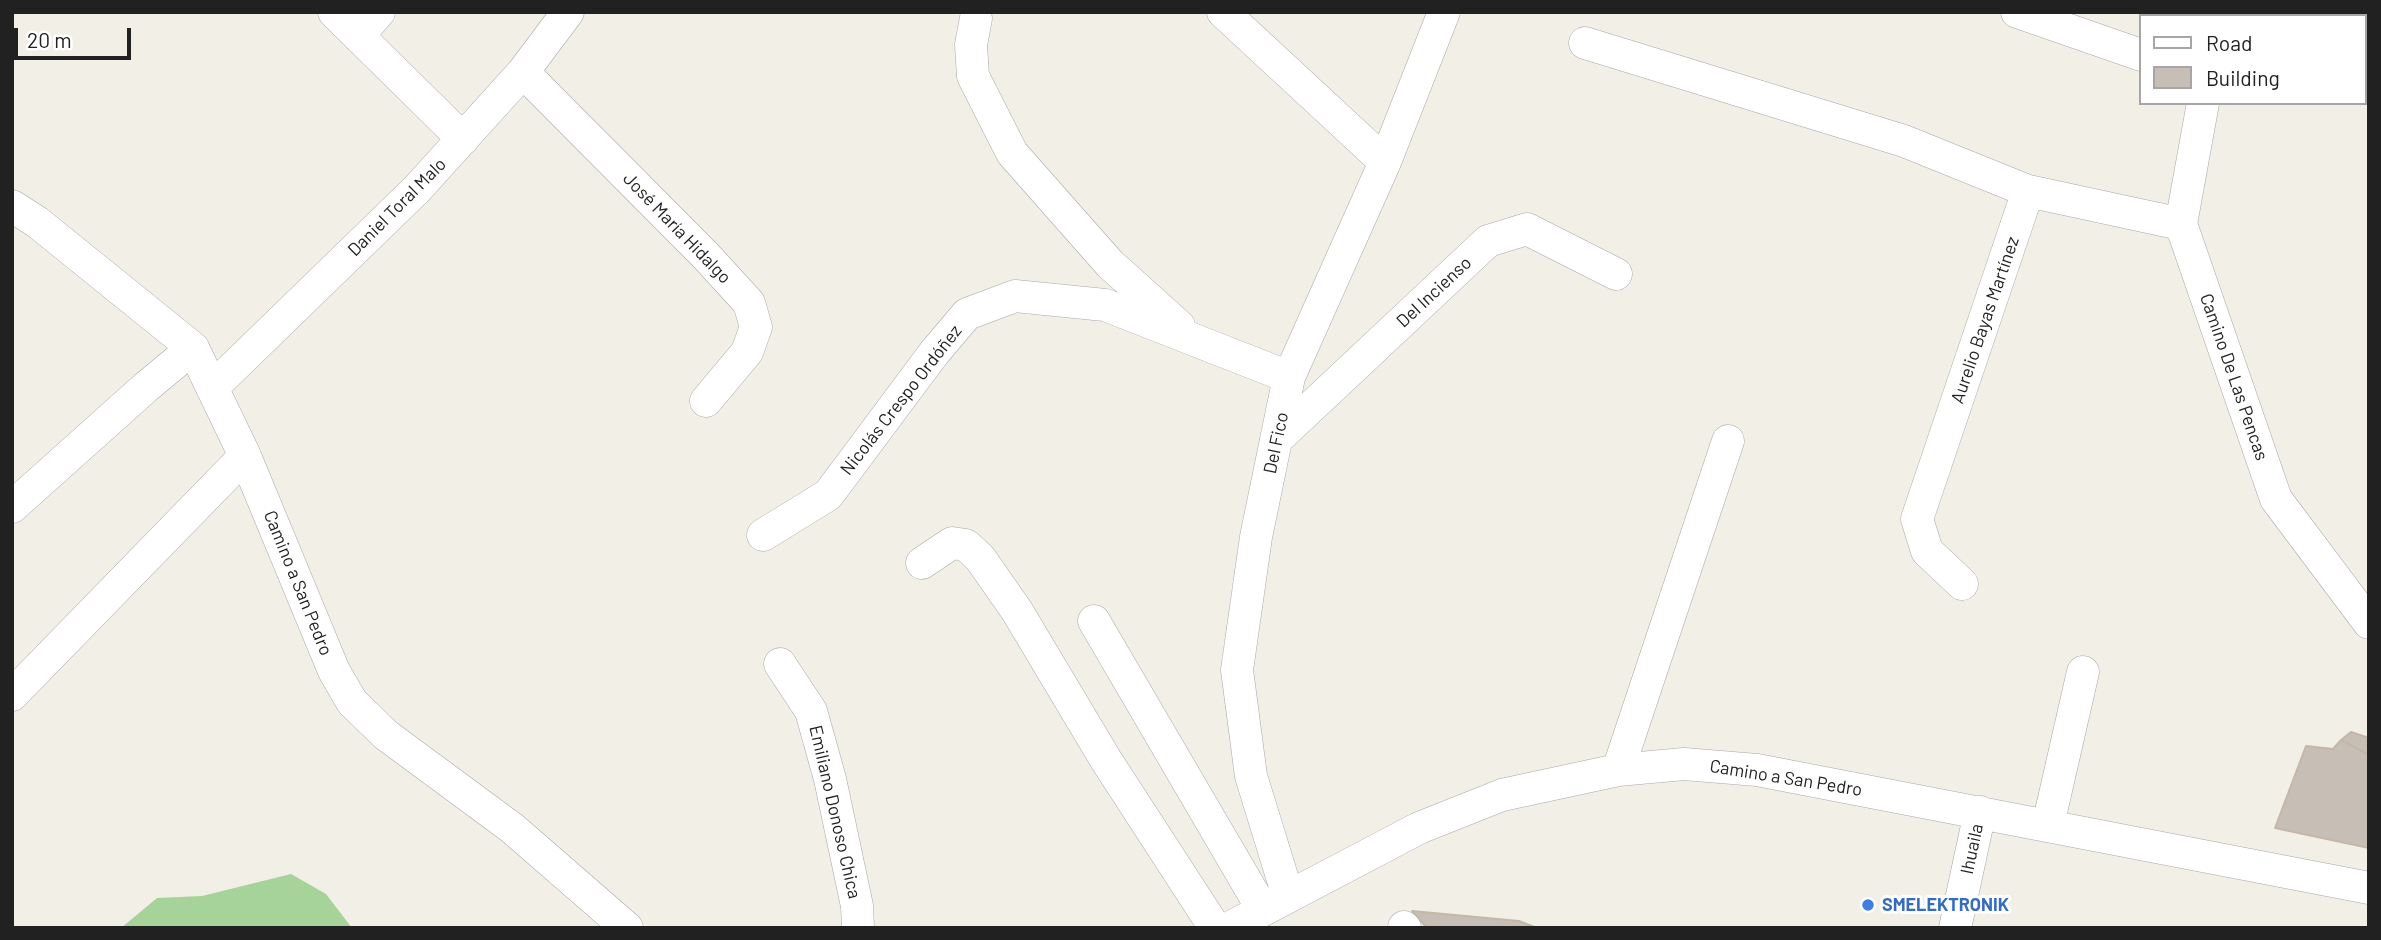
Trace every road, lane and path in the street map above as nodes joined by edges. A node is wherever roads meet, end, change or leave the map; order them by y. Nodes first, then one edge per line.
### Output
1 (334, 12) edge
2 (379, 12) edge
3 (568, 12) edge
4 (1223, 12) edge
5 (1444, 12) edge
6 (2017, 12) edge
7 (976, 18) dead end
8 (358, 36) junction
9 (1585, 43) dead end
10 (2140, 55) edge
11 (523, 72) junction
12 (2203, 105) edge
13 (464, 139) junction
14 (1385, 162) junction
15 (2028, 191) junction
16 (12, 206) edge
17 (2181, 224) junction
18 (1616, 274) dead end
19 (1193, 339) junction
20 (193, 348) junction
21 (1289, 377) junction
22 (212, 388) junction
23 (706, 401) dead end
24 (1277, 439) junction
25 (1728, 442) dead end
26 (245, 456) junction
27 (12, 507) edge
28 (762, 536) dead end
29 (922, 563) dead end
30 (1962, 584) dead end
31 (2365, 607) edge
32 (1094, 621) dead end
33 (780, 664) dead end
34 (2082, 672) dead end
35 (12, 695) edge
36 (1618, 770) junction
37 (1980, 812) junction
38 (2048, 825) junction
39 (2369, 888) edge
40 (1276, 903) junction
41 (627, 928) edge
42 (858, 928) edge
43 (1215, 928) edge
44 (1229, 928) edge
45 (1955, 928) edge

1 - 8 street
2 - 8 street
3 - 11 street, Daniel Toral Malo
4 - 14 street
5 - 14 street, Del Fico
6 - 10 street
7 - 19 street
8 - 13 street
9 - 15 street
11 - 13 street, Daniel Toral Malo
11 - 23 street, José María Hidalgo
12 - 17 street, Camino De Las Pencas
13 - 22 street, Daniel Toral Malo
14 - 21 street, Del Fico
15 - 17 street
15 - 30 street, Aurelio Bayas Martínez
16 - 20 street, Camino a San Pedro
17 - 31 street, Camino De Las Pencas
18 - 24 street, Del Incienso
19 - 21 street, Nicolás Crespo Ordóñez
19 - 28 street, Nicolás Crespo Ordóñez
20 - 22 street, Camino a San Pedro
20 - 27 street
21 - 24 street, Del Fico
22 - 26 street, Camino a San Pedro
24 - 40 street, Del Fico
25 - 36 street
26 - 35 street
26 - 41 street, Camino a San Pedro
29 - 43 street
32 - 40 street
33 - 42 street, Emiliano Donoso Chica
34 - 38 street
36 - 37 street, Camino a San Pedro
36 - 40 street, Camino a San Pedro
37 - 38 street, Camino a San Pedro
37 - 45 street, Ihuaila
38 - 39 street, Camino a San Pedro
40 - 44 street, Camino a San Pedro

